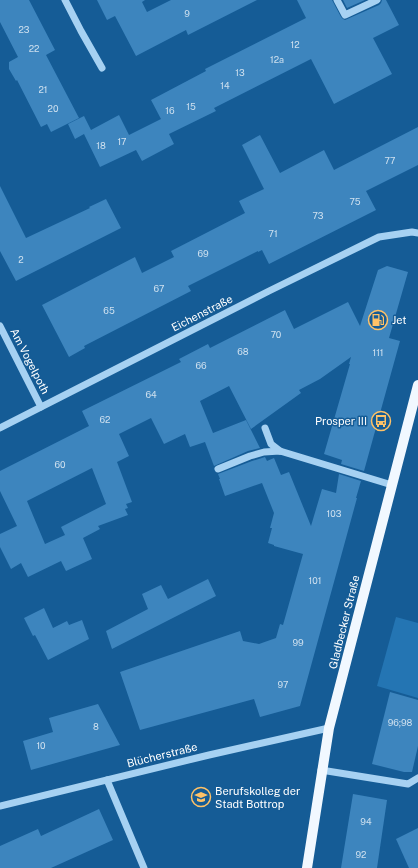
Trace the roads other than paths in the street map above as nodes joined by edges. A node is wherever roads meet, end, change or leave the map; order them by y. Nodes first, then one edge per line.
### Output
1 (65, 0) edge
2 (337, 0) edge
3 (377, 0) edge
4 (102, 68) dead end
5 (418, 233) edge
6 (0, 326) edge
7 (418, 385) edge
8 (41, 407) junction
9 (0, 428) edge
10 (265, 428) dead end
11 (280, 451) junction
12 (218, 469) dead end
13 (392, 485) junction
14 (329, 728) junction
15 (321, 770) junction
16 (418, 778) edge
17 (107, 780) junction
18 (0, 806) edge
19 (144, 868) edge
20 (307, 868) edge

1 - 4 street
2 - 3 street
5 - 8 street, Eichenstraße
6 - 8 street, Am Vogelpoth
7 - 13 main road, Gladbecker Straße
8 - 9 street, Eichenstraße
10 - 11 street
11 - 12 street
11 - 13 street
13 - 14 main road, Gladbecker Straße
14 - 15 main road, Gladbecker Straße
14 - 17 street, Blücherstraße
15 - 16 street
15 - 20 main road, Gladbecker Straße
17 - 18 street, Blücherstraße
17 - 19 street

